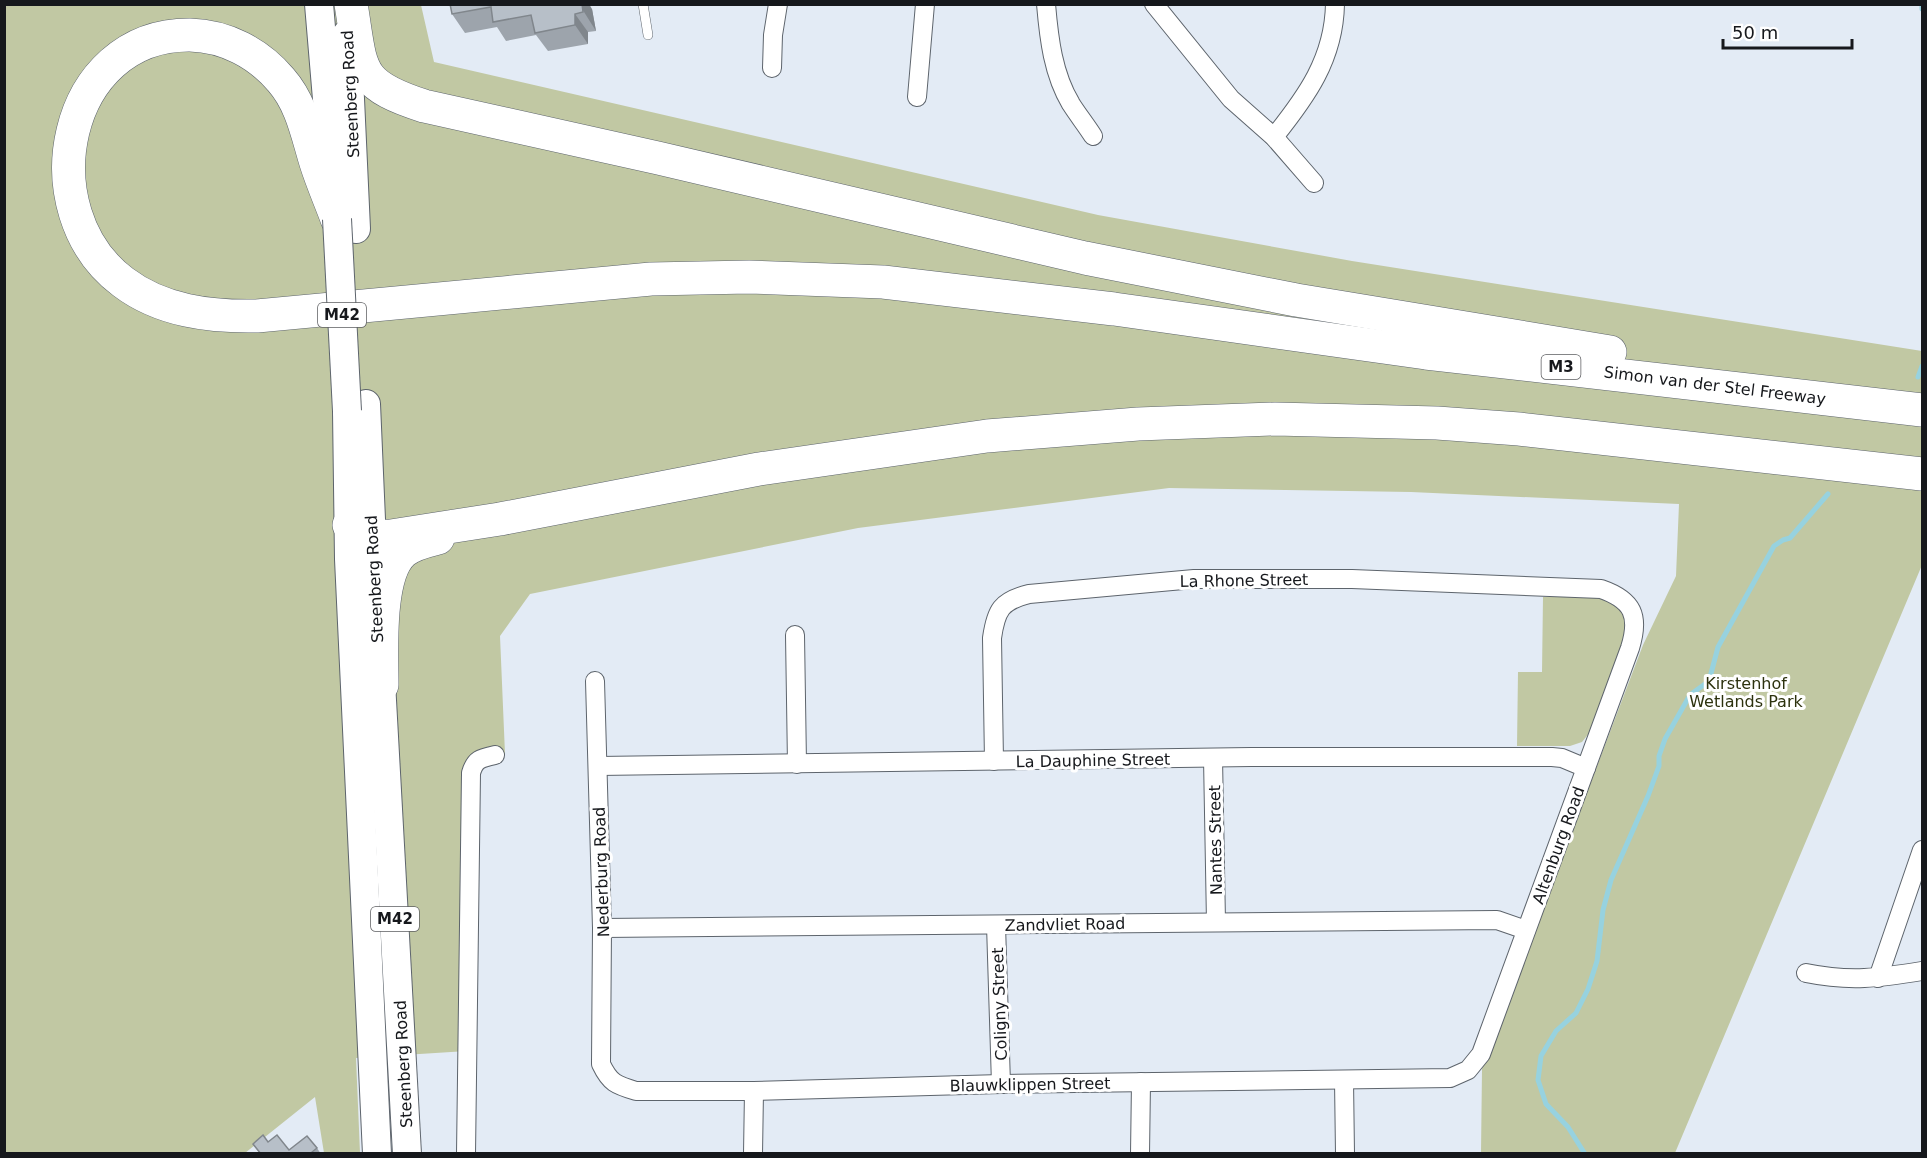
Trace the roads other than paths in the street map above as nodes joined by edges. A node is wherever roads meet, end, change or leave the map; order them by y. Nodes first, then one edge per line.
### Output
1 (319, 4) edge
2 (348, 4) edge
3 (643, 4) edge
4 (778, 4) edge
5 (925, 4) edge
6 (1046, 4) edge
7 (1154, 4) edge
8 (1335, 4) edge
9 (648, 35) dead end
10 (772, 68) dead end
11 (917, 97) dead end
12 (1093, 136) dead end
13 (1274, 137) junction
14 (1314, 183) dead end
15 (347, 224) junction
16 (1830, 399) junction
17 (1923, 410) edge
18 (1923, 474) edge
19 (500, 519) junction
20 (360, 531) junction
21 (1635, 616) joint
22 (795, 634) dead end
23 (596, 681) dead end
24 (382, 685) junction
25 (495, 755) dead end
26 (1213, 758) junction
27 (994, 761) junction
28 (797, 764) junction
29 (598, 766) junction
30 (1586, 768) junction
31 (1923, 850) edge
32 (1216, 922) junction
33 (996, 925) junction
34 (602, 928) junction
35 (1526, 930) junction
36 (1923, 971) edge
37 (1806, 973) dead end
38 (1878, 978) junction
39 (601, 1064) joint
40 (1468, 1070) joint
41 (1344, 1080) junction
42 (1141, 1082) junction
43 (1001, 1084) junction
44 (754, 1091) junction
45 (377, 1154) edge
46 (407, 1154) edge
47 (466, 1154) edge
48 (753, 1154) edge
49 (1140, 1154) edge
50 (1345, 1154) edge

1 - 15 main road, Steenberg Road / M42
2 - 15 main road, Steenberg Road / M42
2 - 16 highway
3 - 9 lane
4 - 10 street
5 - 11 street
6 - 12 street
7 - 13 street
8 - 13 street
13 - 14 street
15 - 16 highway, Simon van der Stel Freeway / M3
15 - 20 main road, Steenberg Road / M42, bridge
16 - 17 highway, Simon van der Stel Freeway / M3
18 - 19 highway
19 - 20 highway
19 - 24 highway
20 - 24 main road, Steenberg Road / M42
20 - 45 main road, Steenberg Road / M42
21 - 27 street, La Rhone Street
21 - 30 street, Altenburg Road
22 - 28 street
23 - 29 street, Nederburg Road
24 - 46 main road, Steenberg Road / M42
25 - 47 street
26 - 27 street, La Dauphine Street
26 - 30 street, La Dauphine Street
26 - 32 street, Nantes Street
27 - 28 street, La Dauphine Street
28 - 29 street, La Dauphine Street
29 - 34 street, Nederburg Road
30 - 35 street, Altenburg Road
31 - 38 street
32 - 33 street, Zandvliet Road
32 - 35 street, Zandvliet Road
33 - 34 street, Zandvliet Road
33 - 43 street, Coligny Street
34 - 39 street, Nederburg Road
35 - 40 street, Altenburg Road
36 - 38 street
37 - 38 street
39 - 44 street, Blauwklippen Street
40 - 41 street, Blauwklippen Street
41 - 42 street, Blauwklippen Street
41 - 50 street
42 - 43 street, Blauwklippen Street
42 - 49 street
43 - 44 street, Blauwklippen Street
44 - 48 street

